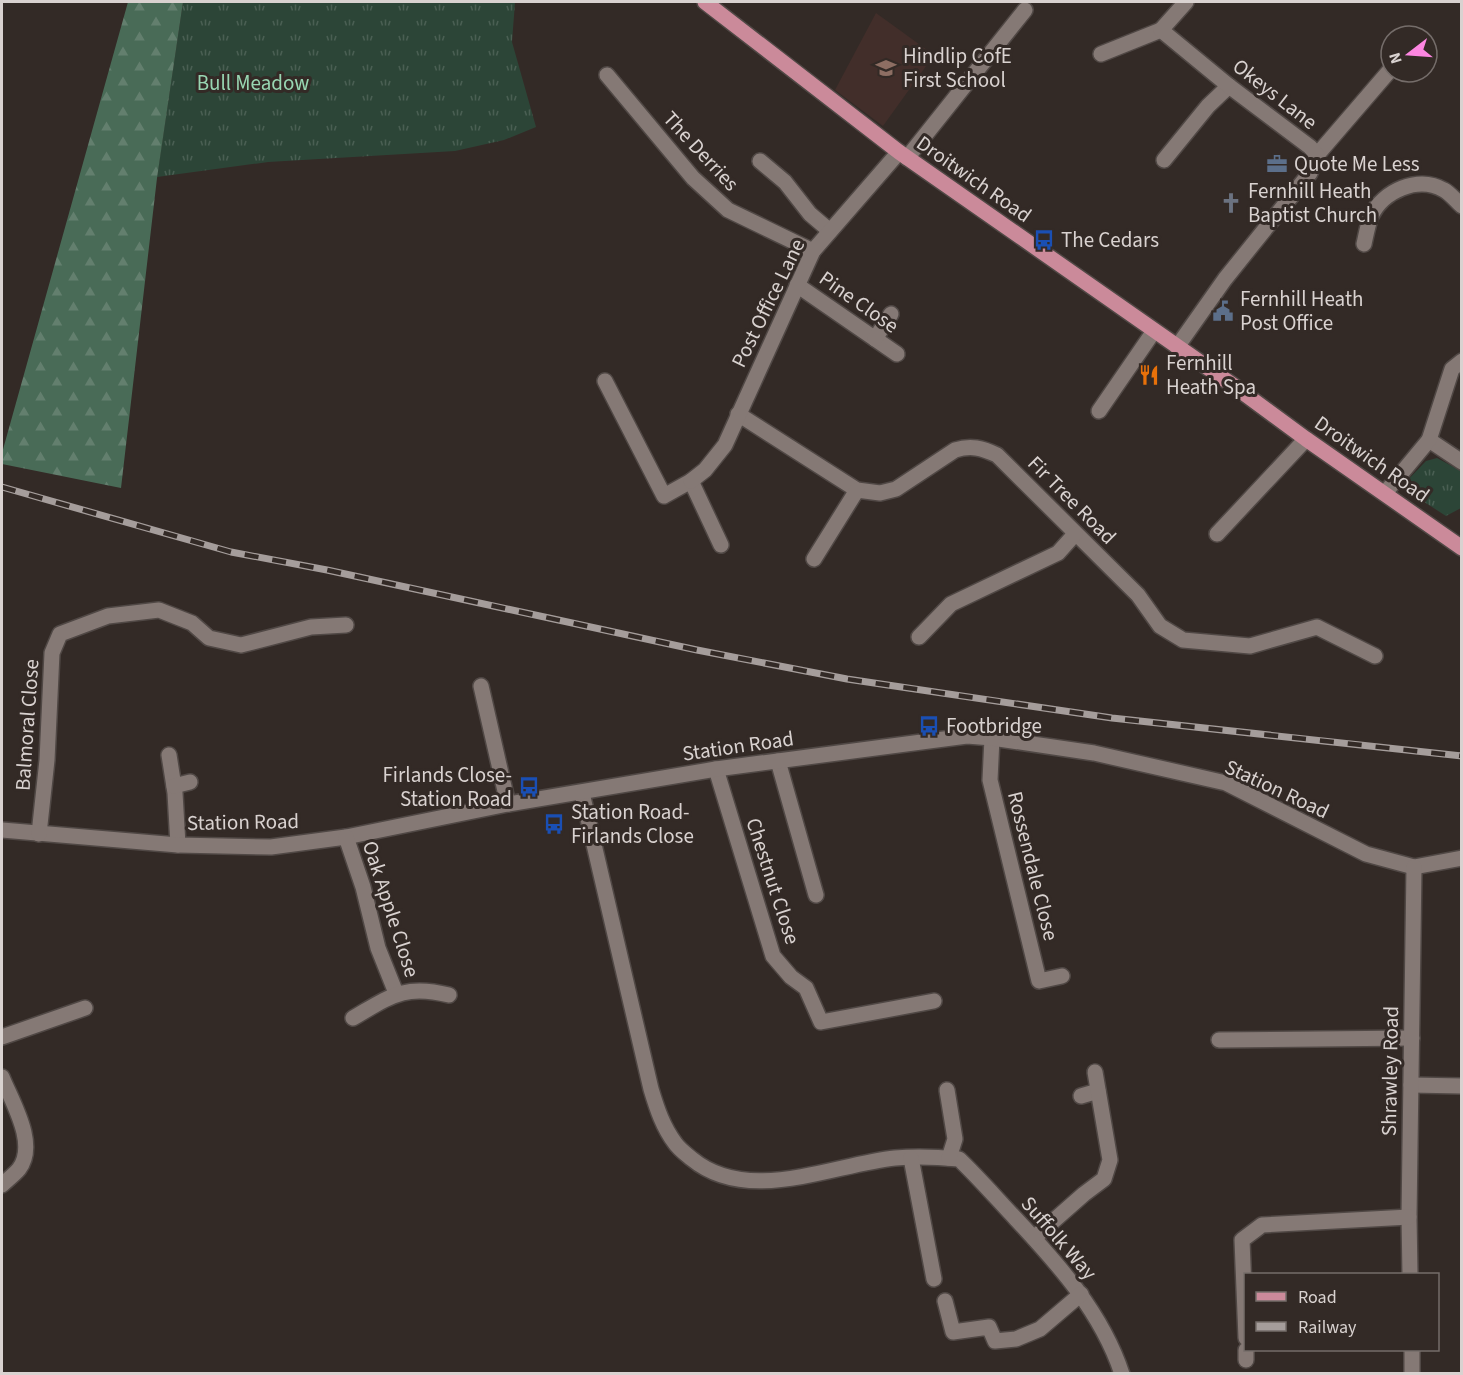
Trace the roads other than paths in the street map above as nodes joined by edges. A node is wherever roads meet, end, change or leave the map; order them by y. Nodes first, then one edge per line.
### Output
1 (705, 2) edge
2 (1186, 2) edge
3 (1025, 10) dead end
4 (1161, 30) junction
5 (1101, 54) dead end
6 (607, 75) dead end
7 (1379, 83) edge
8 (1229, 86) junction
9 (903, 155) junction
10 (1317, 155) junction
11 (1164, 160) dead end
12 (760, 161) dead end
13 (1461, 206) edge
14 (830, 231) junction
15 (1364, 244) dead end
16 (813, 251) junction
17 (797, 285) junction
18 (891, 314) dead end
19 (1154, 331) junction
20 (875, 339) junction
21 (1177, 347) junction
22 (897, 354) dead end
23 (1461, 361) edge
24 (605, 381) dead end
25 (1098, 411) dead end
26 (738, 414) junction
27 (1306, 439) junction
28 (1429, 440) junction
29 (1461, 462) edge
30 (691, 481) junction
31 (857, 490) junction
32 (1385, 493) junction
33 (1075, 534) junction
34 (1217, 534) dead end
35 (721, 545) dead end
36 (1461, 548) edge
37 (814, 559) dead end
38 (346, 625) dead end
39 (919, 637) dead end
40 (1375, 656) dead end
41 (481, 686) dead end
42 (992, 738) junction
43 (169, 755) dead end
44 (778, 761) junction
45 (716, 769) junction
46 (190, 782) dead end
47 (174, 786) junction
48 (582, 793) junction
49 (508, 804) junction
50 (2, 830) edge
51 (39, 834) junction
52 (346, 837) junction
53 (178, 845) junction
54 (1461, 858) edge
55 (1414, 867) junction
56 (816, 895) dead end
57 (1062, 976) dead end
58 (396, 993) junction
59 (449, 995) dead end
60 (934, 1001) dead end
61 (85, 1008) dead end
62 (353, 1018) dead end
63 (2, 1037) edge
64 (1412, 1038) junction
65 (1219, 1040) dead end
66 (1095, 1072) dead end
67 (2, 1077) edge
68 (1411, 1085) junction
69 (1461, 1086) edge
70 (947, 1090) dead end
71 (1098, 1091) junction
72 (1081, 1096) dead end
73 (944, 1157) junction
74 (911, 1158) junction
75 (2, 1185) edge
76 (1409, 1217) junction
77 (1034, 1238) junction
78 (1410, 1273) edge
79 (934, 1280) dead end
80 (1081, 1294) junction
81 (945, 1301) dead end
82 (1244, 1305) edge
83 (1412, 1351) edge
84 (1122, 1374) edge
85 (1412, 1374) edge

1 - 9 main road, Droitwich Road
2 - 4 street
3 - 9 street, Post Office Lane
4 - 5 street
4 - 8 street, Okeys Lane
6 - 16 street, The Derries
7 - 10 street
8 - 10 street, Okeys Lane
8 - 11 street
9 - 14 street, Post Office Lane
9 - 19 main road, Droitwich Road
10 - 21 street, Okeys Lane
12 - 14 street
13 - 15 street
14 - 16 street, Post Office Lane
16 - 17 street, Post Office Lane
17 - 20 street, Pine Close
17 - 26 street, Post Office Lane
18 - 20 street
19 - 21 main road, Droitwich Road
19 - 25 street
20 - 22 street, Pine Close
21 - 27 main road, Droitwich Road
23 - 28 street
24 - 30 street, Post Office Lane
26 - 30 street, Post Office Lane
26 - 31 street, Fir Tree Road
27 - 32 main road, Droitwich Road
27 - 34 street
28 - 29 street
28 - 32 street
30 - 35 street
31 - 33 street, Fir Tree Road
31 - 37 street
32 - 36 main road, Droitwich Road
33 - 39 street
33 - 40 street, Fir Tree Road
38 - 51 street, Balmoral Close
41 - 49 street
42 - 44 street, Station Road
42 - 55 street, Station Road
42 - 57 street, Rossendale Close
43 - 47 street
44 - 45 street, Station Road
44 - 56 street
45 - 48 street, Station Road
45 - 60 street, Chestnut Close
46 - 47 street
47 - 53 street
48 - 49 street, Station Road
48 - 74 street
49 - 52 street, Station Road
50 - 51 street, Station Road
51 - 53 street, Station Road
52 - 53 street, Station Road
52 - 58 street, Oak Apple Close
54 - 55 street, Station Road
55 - 64 street, Shrawley Road
58 - 59 street
58 - 62 street
61 - 63 street
64 - 65 street
64 - 68 street, Shrawley Road
66 - 71 street
67 - 75 street
68 - 69 street
68 - 76 street, Shrawley Road
70 - 73 street
71 - 72 street
71 - 77 street
73 - 74 street
73 - 77 street, Suffolk Way
74 - 79 street
76 - 78 street, Shrawley Road
76 - 82 street
77 - 80 street, Suffolk Way
80 - 81 street
80 - 84 street, Suffolk Way
83 - 85 street

